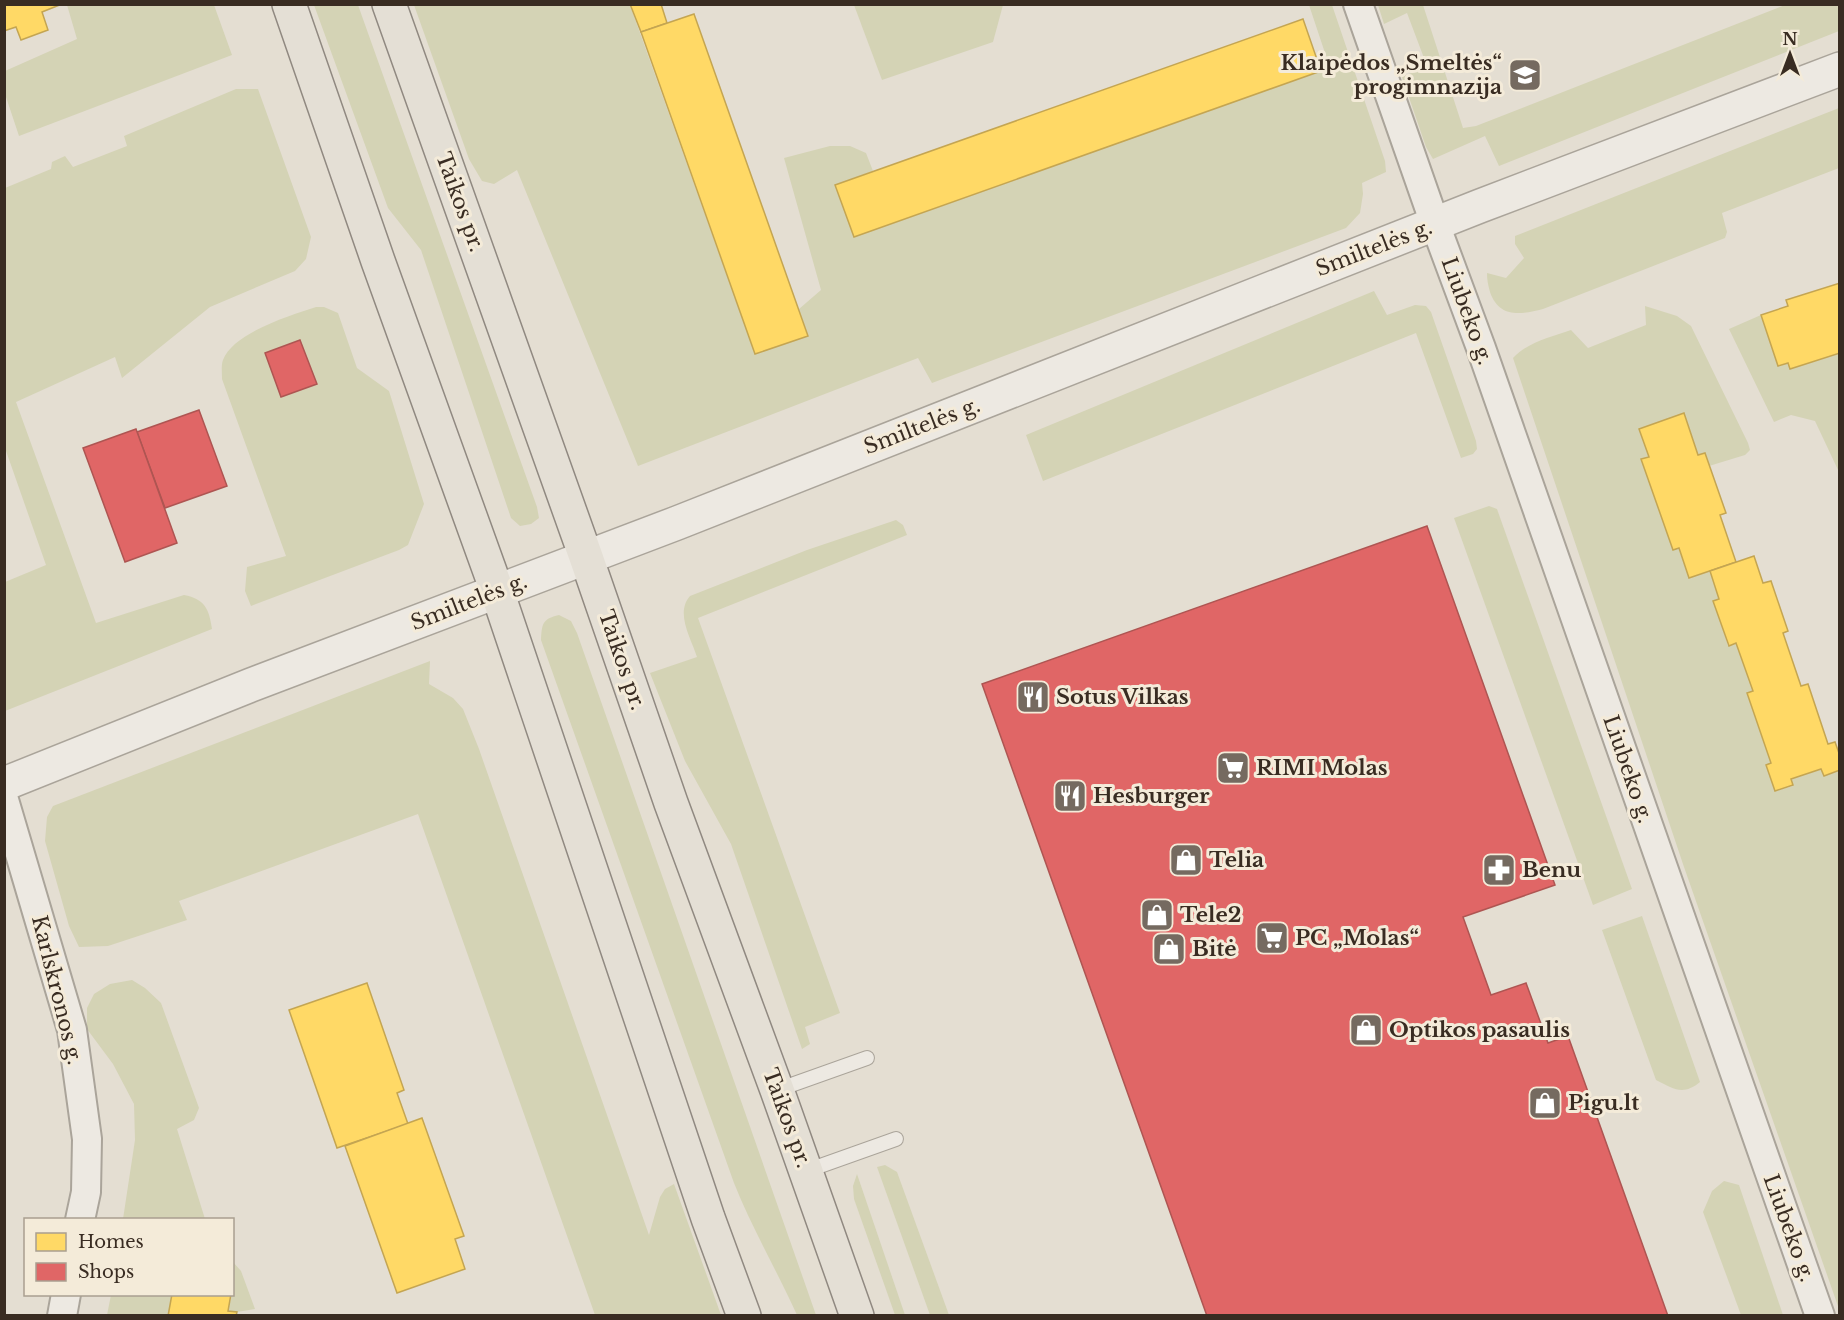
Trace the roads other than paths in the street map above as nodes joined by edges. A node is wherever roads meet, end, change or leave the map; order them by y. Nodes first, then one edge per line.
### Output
1 (289, 4) edge
2 (390, 4) edge
3 (1359, 4) edge
4 (1839, 69) edge
5 (1435, 224) junction
6 (586, 556) junction
7 (497, 591) junction
8 (4, 784) edge
9 (4, 800) edge
10 (867, 1058) dead end
11 (777, 1090) junction
12 (896, 1139) dead end
13 (806, 1171) junction
14 (81, 1218) edge
15 (66, 1296) edge
16 (62, 1316) edge
17 (744, 1316) edge
18 (857, 1316) edge
19 (1820, 1316) edge

1 - 7 main road
2 - 6 main road, Taikos pr.
3 - 5 street, Liubeko g.
4 - 5 street, Smiltelės g.
5 - 6 street, Smiltelės g.
5 - 19 street, Liubeko g.
6 - 7 street, Smiltelės g.
6 - 11 main road, Taikos pr.
7 - 8 street, Smiltelės g.
7 - 17 main road
9 - 14 street, Karlskronos g.
10 - 11 lane
11 - 13 main road, Taikos pr.
12 - 13 lane
13 - 18 main road, Taikos pr.
15 - 16 street

